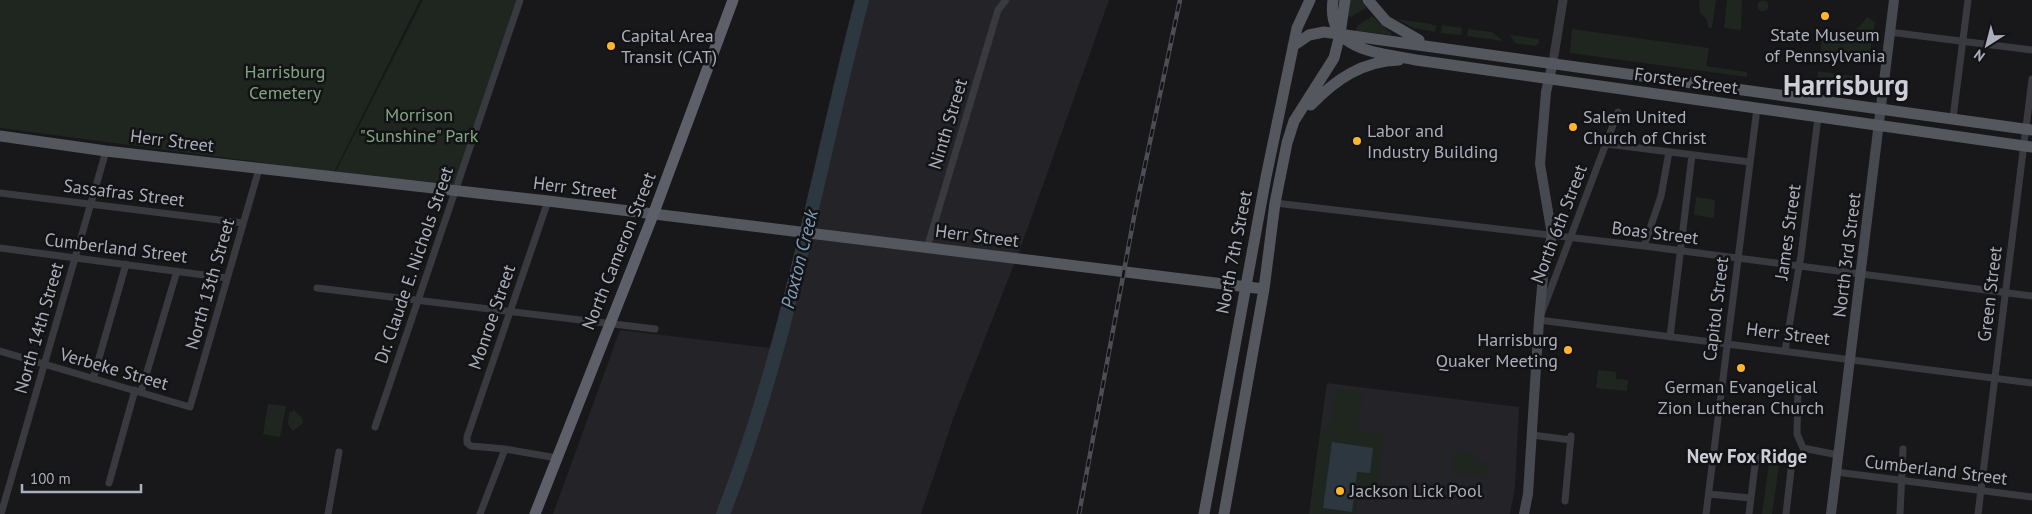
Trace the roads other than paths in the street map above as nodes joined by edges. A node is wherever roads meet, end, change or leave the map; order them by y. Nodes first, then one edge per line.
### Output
1 (520, 0) edge
2 (733, 0) edge
3 (1006, 0) edge
4 (1310, 0) edge
5 (1333, 0) edge
6 (1344, 0) edge
7 (1368, 0) edge
8 (1563, 0) edge
9 (1894, 0) edge
10 (1968, 0) edge
11 (1889, 32) junction
12 (1340, 34) junction
13 (1963, 42) junction
14 (1433, 45) junction
15 (1293, 46) junction
16 (2032, 50) edge
17 (1416, 60) junction
18 (1553, 62) junction
19 (1549, 79) junction
20 (2032, 79) edge
21 (1756, 108) junction
22 (1880, 108) junction
23 (1618, 112) dead end
24 (1818, 117) junction
25 (1953, 118) junction
26 (1879, 126) junction
27 (2029, 129) edge
28 (1290, 132) junction
29 (0, 136) edge
30 (1607, 144) junction
31 (2028, 147) edge
32 (106, 151) junction
33 (1669, 152) junction
34 (1692, 155) junction
35 (1750, 162) junction
36 (259, 169) junction
37 (455, 191) junction
38 (0, 193) edge
39 (548, 202) junction
40 (1275, 203) junction
41 (90, 204) junction
42 (653, 215) junction
43 (244, 223) junction
44 (1552, 236) junction
45 (1571, 238) junction
46 (1644, 246) junction
47 (0, 248) edge
48 (927, 248) junction
49 (1680, 251) junction
50 (75, 258) junction
51 (1738, 258) junction
52 (126, 264) junction
53 (1800, 266) junction
54 (177, 271) junction
55 (1861, 274) junction
56 (227, 278) junction
57 (1245, 287) junction
58 (317, 288) dead end
59 (1264, 289) junction
60 (2005, 292) junction
61 (2032, 296) edge
62 (418, 300) junction
63 (510, 312) junction
64 (1539, 320) junction
65 (609, 324) junction
66 (655, 329) dead end
67 (1670, 337) junction
68 (1727, 344) junction
69 (1785, 350) junction
70 (0, 352) edge
71 (1850, 360) junction
72 (44, 364) junction
73 (93, 378) junction
74 (1994, 378) junction
75 (2032, 383) edge
76 (1798, 386) dead end
77 (138, 391) junction
78 (190, 407) joint
79 (375, 427) dead end
80 (1532, 435) junction
81 (505, 449) junction
82 (1903, 450) dead end
83 (339, 452) dead end
84 (1838, 455) junction
85 (557, 458) junction
86 (1836, 472) junction
87 (1903, 481) junction
88 (108, 483) dead end
89 (1981, 490) junction
90 (1708, 494) junction
91 (2032, 497) edge
92 (1751, 498) junction
93 (1565, 501) dead end
94 (1, 514) edge
95 (328, 514) edge
96 (480, 514) edge
97 (535, 514) edge
98 (1204, 514) edge
99 (1224, 514) edge
100 (1524, 514) edge
101 (1706, 514) edge
102 (1749, 514) edge
103 (1786, 514) edge
104 (1831, 514) edge
105 (1900, 514) edge
106 (1978, 514) edge

1 - 37 street, Dr. Claude E. Nichols Street
2 - 42 highway, North Cameron Street
3 - 48 street, Ninth Street
4 - 15 main road, North 7th Street
5 - 12 main road
6 - 12 main road, North 7th Street
7 - 14 main road
8 - 18 street
9 - 11 main road, North 3rd Street
10 - 13 street
11 - 13 street
11 - 22 main road, North 3rd Street
12 - 14 main road, Forster Street
12 - 15 main road, Forster Street
12 - 17 main road, Forster Street
12 - 28 main road, North 7th Street
13 - 16 street
13 - 25 street
14 - 18 main road, Forster Street
15 - 57 main road, North 7th Street
17 - 19 main road, Forster Street
17 - 28 main road
18 - 19 main road
18 - 22 main road, Forster Street
19 - 21 main road, Forster Street
19 - 44 main road
20 - 27 street, Green Street
21 - 24 main road, Forster Street
21 - 35 street, Capitol Street
22 - 25 main road, Forster Street
22 - 26 main road, North 3rd Street
23 - 30 street, North 6th Street
24 - 26 main road, Forster Street
24 - 53 street, James Street
25 - 27 main road, Forster Street
26 - 31 main road, Forster Street
26 - 55 main road, North 3rd Street
27 - 31 street, Green Street
28 - 40 main road, North 7th Street
29 - 32 main road, Herr Street
30 - 33 street
30 - 45 street, North 6th Street
31 - 60 street, Green Street
32 - 36 main road, Herr Street
32 - 41 street, North 14th Street
33 - 34 street
33 - 46 street
34 - 35 street
34 - 49 street
35 - 51 street, Capitol Street
36 - 37 main road, Herr Street
36 - 43 street, North 13th Street
37 - 39 main road, Herr Street
37 - 62 street, Dr. Claude E. Nichols Street
38 - 41 street, Sassafras Street
39 - 42 main road, Herr Street
39 - 63 street, Monroe Street
40 - 44 street, Boas Street
40 - 59 main road, North 7th Street
41 - 43 street, Sassafras Street
41 - 50 street, North 14th Street
42 - 48 main road, Herr Street
42 - 65 highway, North Cameron Street
43 - 56 street, North 13th Street
44 - 45 street, Boas Street
44 - 64 main road, North 6th Street
45 - 46 street, Boas Street
45 - 64 street, North 6th Street
46 - 49 street, Boas Street
47 - 50 street, Cumberland Street
48 - 57 main road, Herr Street
49 - 51 street, Boas Street
49 - 67 street
50 - 52 street, Cumberland Street
50 - 72 street, North 14th Street
51 - 53 street, Boas Street
51 - 68 street, Capitol Street
52 - 54 street, Cumberland Street
52 - 73 street
53 - 55 street, Boas Street
53 - 69 street, James Street
54 - 56 street, Cumberland Street
54 - 77 street
55 - 60 street, Boas Street
55 - 71 main road, North 3rd Street
56 - 78 street, North 13th Street
57 - 59 main road, Herr Street
57 - 98 main road, North 7th Street
58 - 62 street
59 - 99 main road, North 7th Street
60 - 61 street, Boas Street
60 - 74 street, Green Street
62 - 63 street
62 - 79 street, Dr. Claude E. Nichols Street
63 - 65 street
63 - 81 street, Monroe Street
64 - 67 street, Herr Street
64 - 80 main road, North 6th Street
65 - 66 street
65 - 85 highway, North Cameron Street
67 - 68 street, Herr Street
68 - 69 street, Herr Street
68 - 90 street, Capitol Street
69 - 71 street, Herr Street
70 - 72 street, Verbeke Street
71 - 74 street, Herr Street
71 - 84 main road, North 3rd Street
72 - 73 street, Verbeke Street
72 - 94 street, North 14th Street
73 - 77 street, Verbeke Street
74 - 75 street, Herr Street
74 - 89 street, Green Street
76 - 84 street
77 - 78 street, Verbeke Street
77 - 88 street
80 - 93 street
80 - 100 main road, North 6th Street
81 - 85 street
81 - 96 street
82 - 87 street
83 - 95 street
84 - 86 main road, North 3rd Street
85 - 97 highway, North Cameron Street
86 - 87 street, Cumberland Street
86 - 104 main road, North 3rd Street
87 - 89 street, Cumberland Street
87 - 105 street
89 - 91 street, Cumberland Street
89 - 106 street, Green Street
90 - 92 street
90 - 101 street, Capitol Street
92 - 102 street
92 - 103 street

